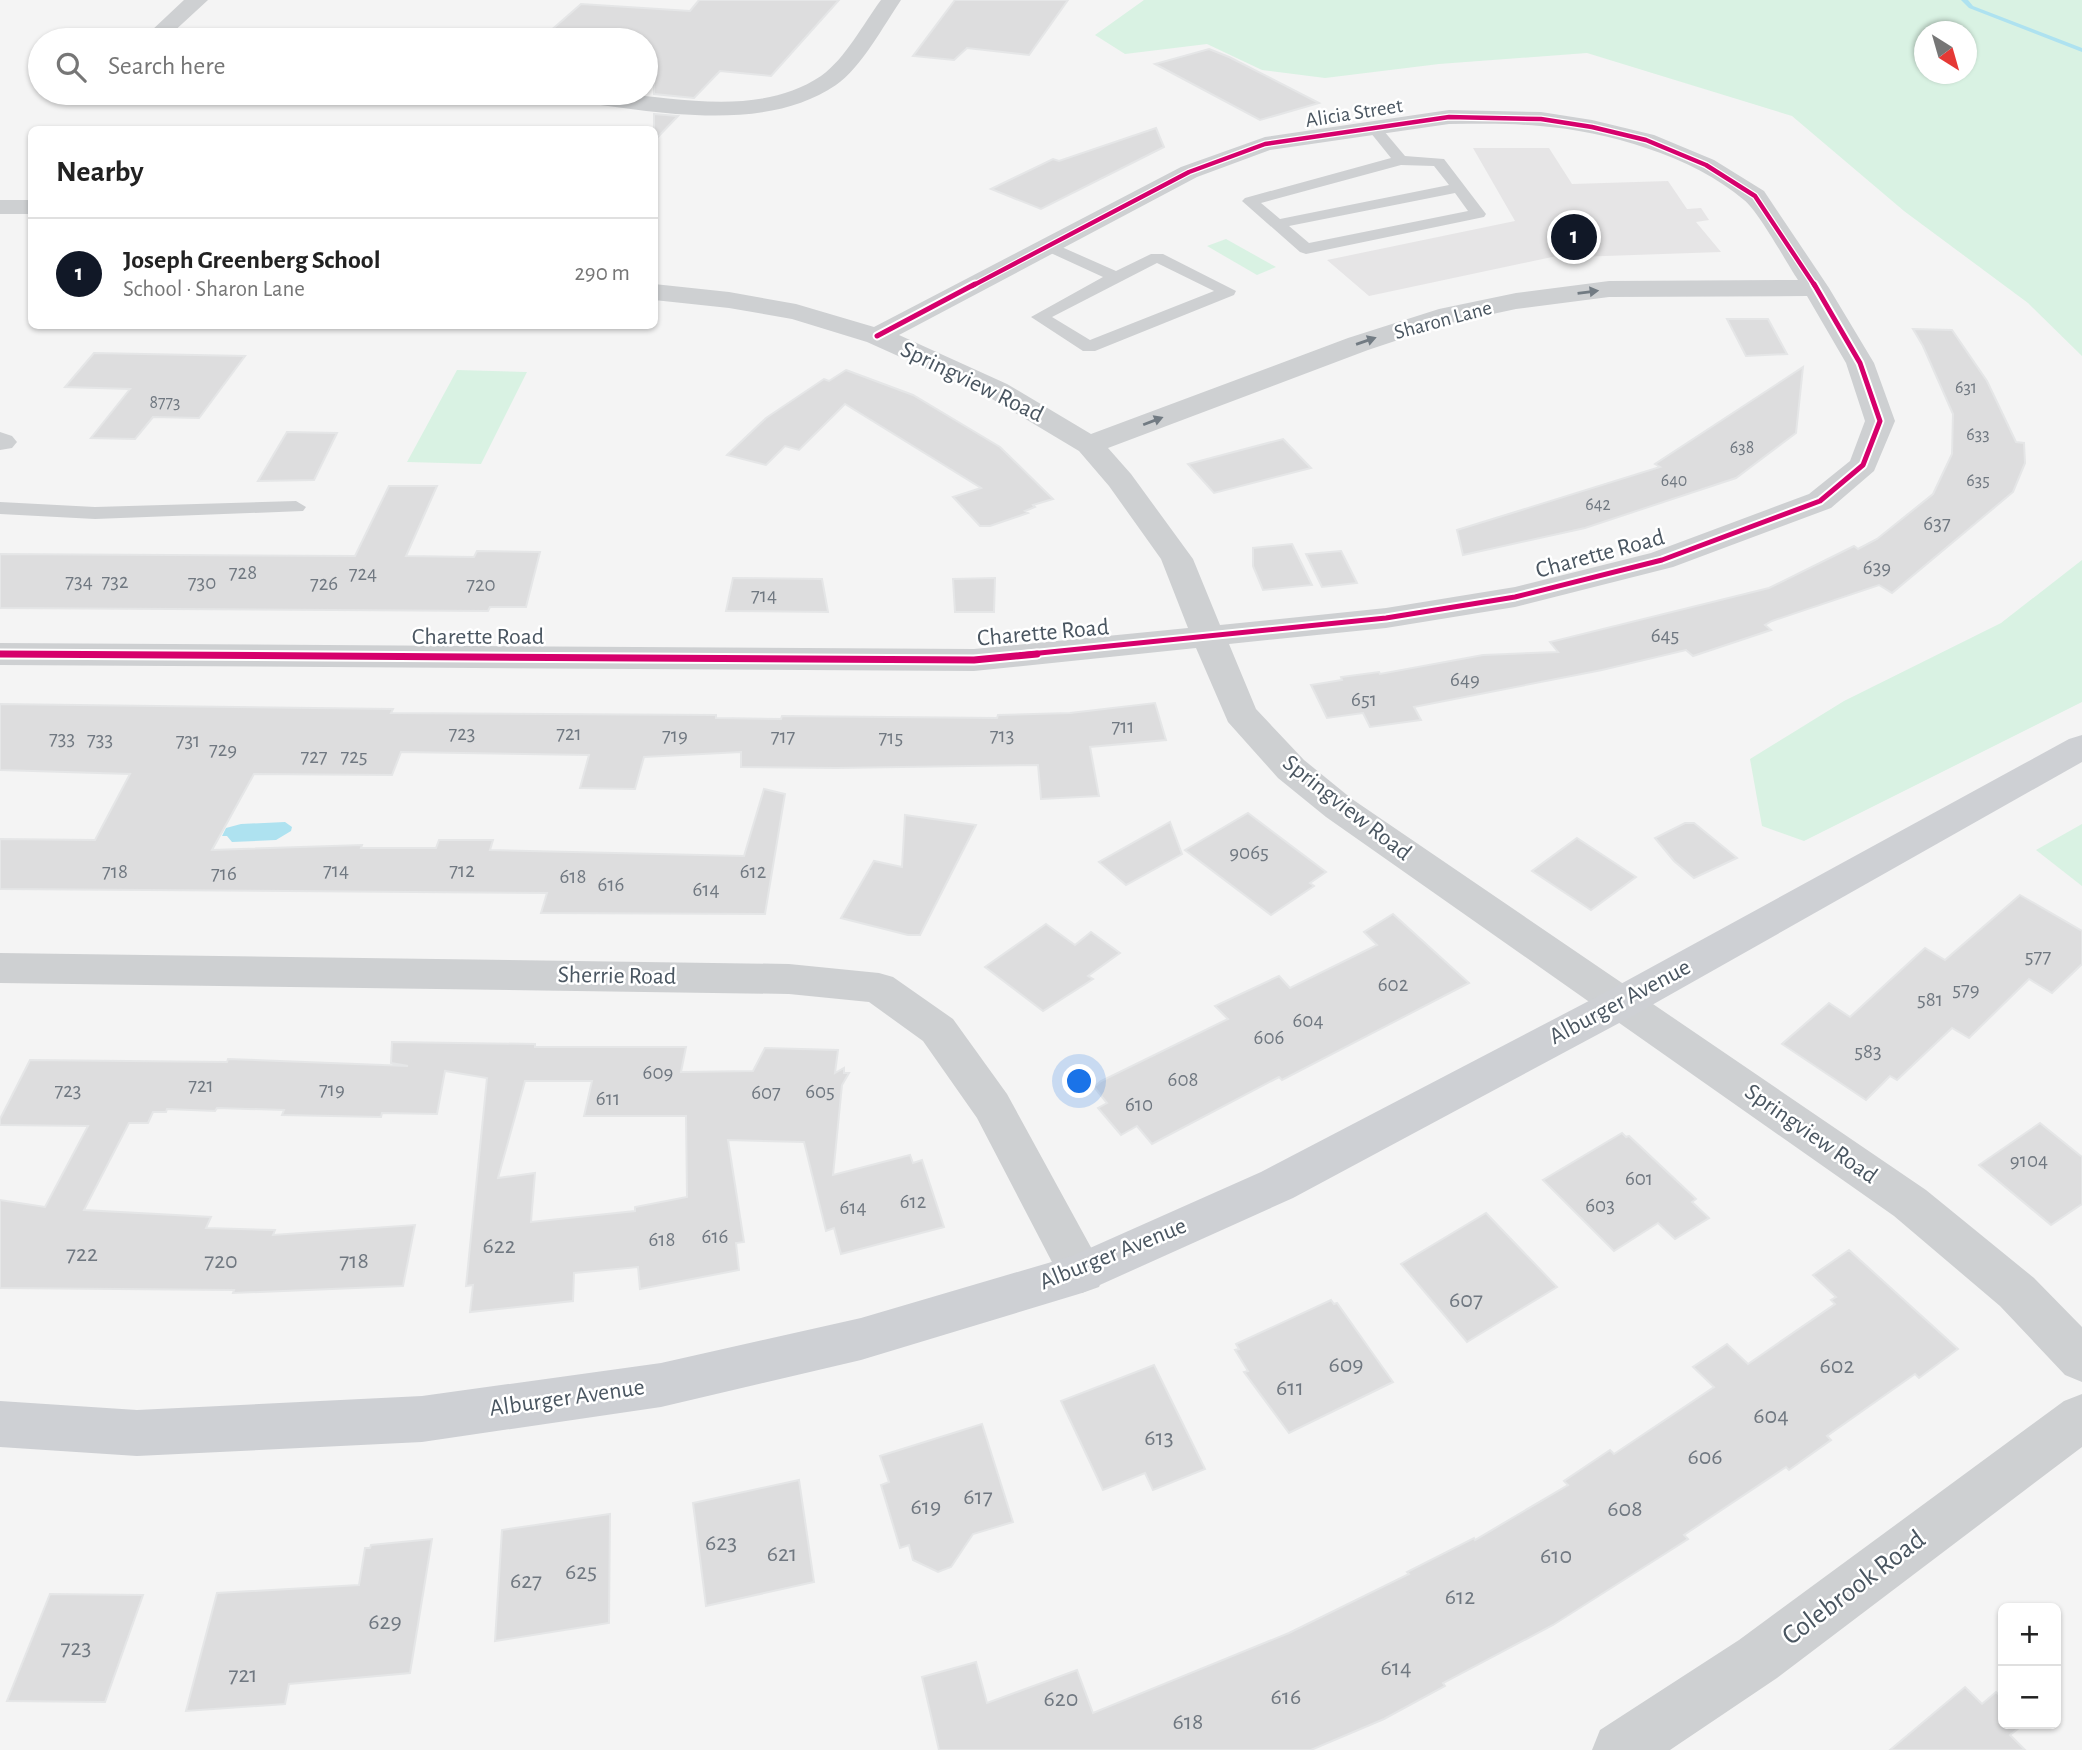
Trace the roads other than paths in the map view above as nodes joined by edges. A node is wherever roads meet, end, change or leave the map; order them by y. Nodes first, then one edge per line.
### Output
1 (198, 0) edge
2 (891, 0) edge
3 (171, 28) edge
4 (658, 103) edge
5 (1373, 127) junction
6 (1401, 160) junction
7 (1458, 188) junction
8 (0, 207) edge
9 (28, 207) edge
10 (1278, 225) junction
11 (1048, 246) junction
12 (1116, 277) junction
13 (1816, 288) junction
14 (658, 292) edge
15 (877, 336) junction
16 (1089, 445) junction
17 (296, 507) dead end
18 (0, 508) edge
19 (1208, 637) junction
20 (0, 654) edge
21 (2082, 747) edge
22 (0, 968) edge
23 (1621, 1003) junction
24 (1082, 1273) junction
25 (2082, 1360) edge
26 (2082, 1418) edge
27 (0, 1424) edge
28 (1620, 1750) edge

1 - 3 street
2 - 4 street
5 - 6 lane
5 - 11 street, Alicia Street
5 - 13 street, Alicia Street
6 - 7 lane
6 - 10 lane
7 - 10 lane
7 - 10 lane
8 - 9 street
11 - 12 lane
11 - 15 street, Alicia Street
12 - 12 lane
16 -> 13 street, Sharon Lane
13 - 19 street, Charette Road
14 - 15 street, Springview Road
15 - 16 street, Springview Road
16 - 19 street, Springview Road
17 - 18 lane
19 - 20 street, Charette Road
19 - 23 street, Springview Road
21 - 23 street, Alburger Avenue
22 - 24 street, Sherrie Road
23 - 24 street, Alburger Avenue
23 - 25 street, Springview Road
24 - 27 street, Alburger Avenue
26 - 28 street, Colebrook Road

